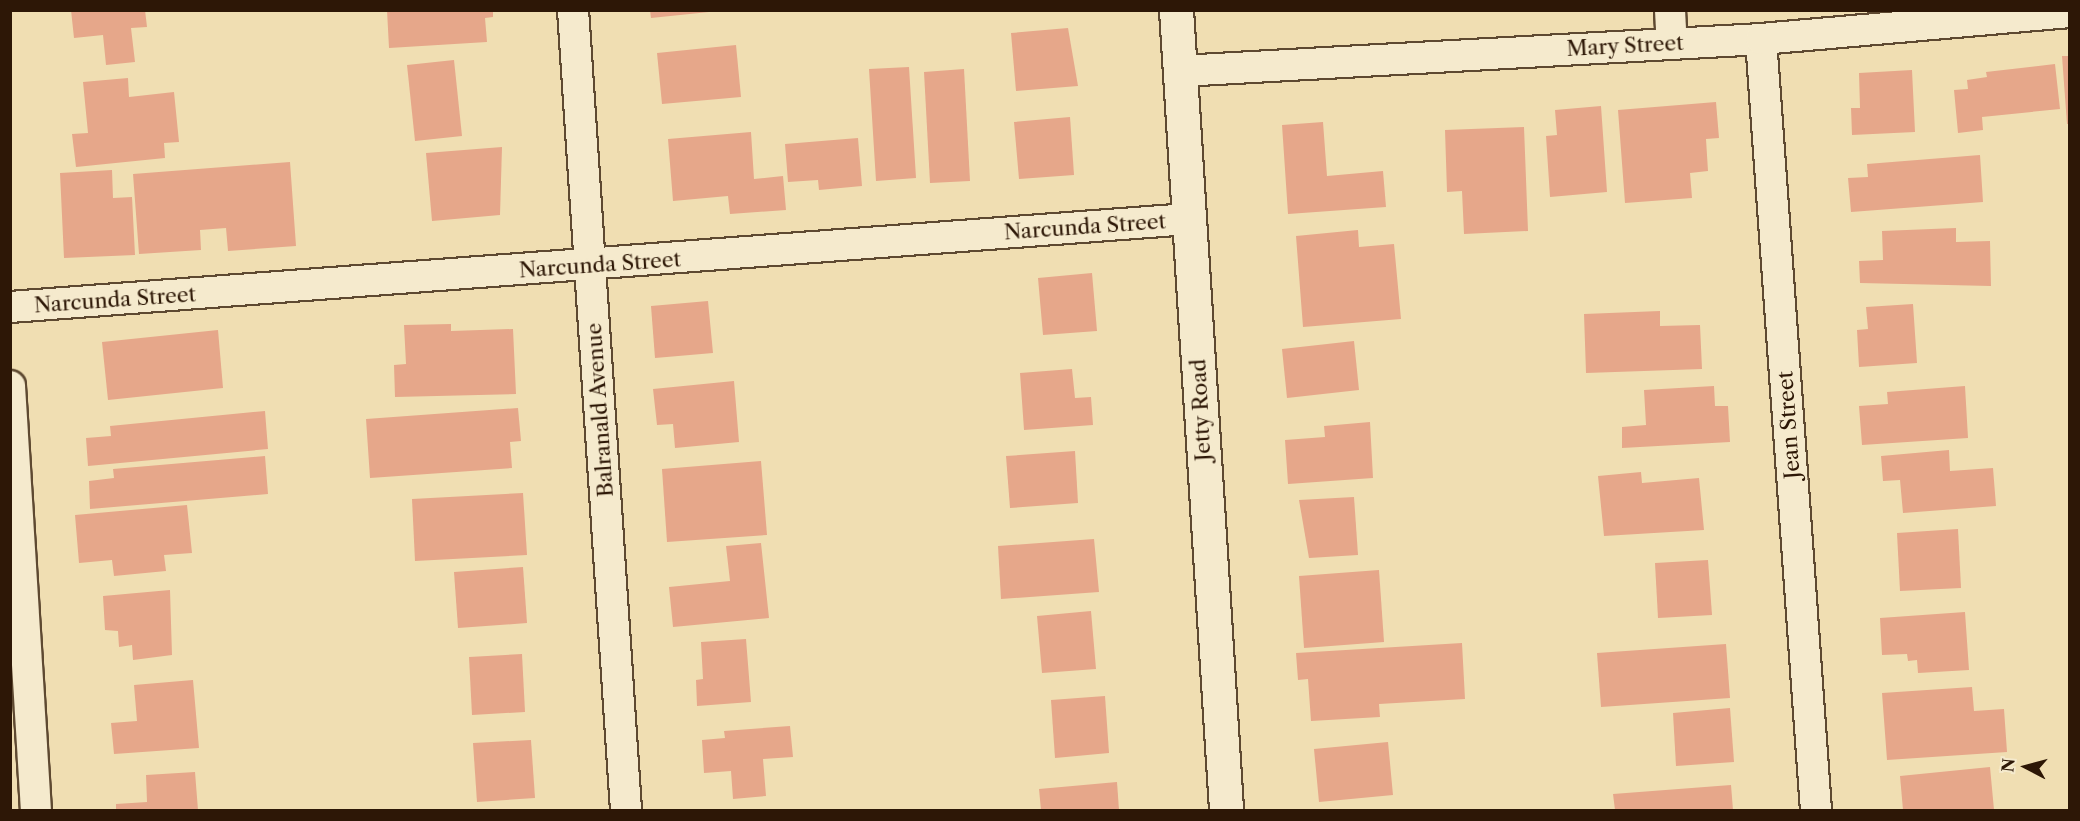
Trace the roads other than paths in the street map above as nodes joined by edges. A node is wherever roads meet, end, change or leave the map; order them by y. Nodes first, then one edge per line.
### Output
1 (573, 10) edge
2 (1176, 10) edge
3 (1670, 10) edge
4 (2070, 12) edge
5 (1761, 39) junction
6 (1672, 43) junction
7 (1180, 71) junction
8 (1189, 219) junction
9 (590, 266) junction
10 (10, 307) edge
11 (10, 386) edge
12 (36, 810) edge
13 (626, 810) edge
14 (1226, 810) edge
15 (1816, 810) edge

1 - 9 street, Balranald Avenue
2 - 7 street, Jetty Road
3 - 6 street
4 - 5 street, Mary Street
5 - 6 street, Mary Street
5 - 15 street, Jean Street
6 - 7 street, Mary Street
7 - 8 street, Jetty Road
8 - 9 street, Narcunda Street
8 - 14 street, Jetty Road
9 - 10 street, Narcunda Street
9 - 13 street, Balranald Avenue
11 - 12 street

